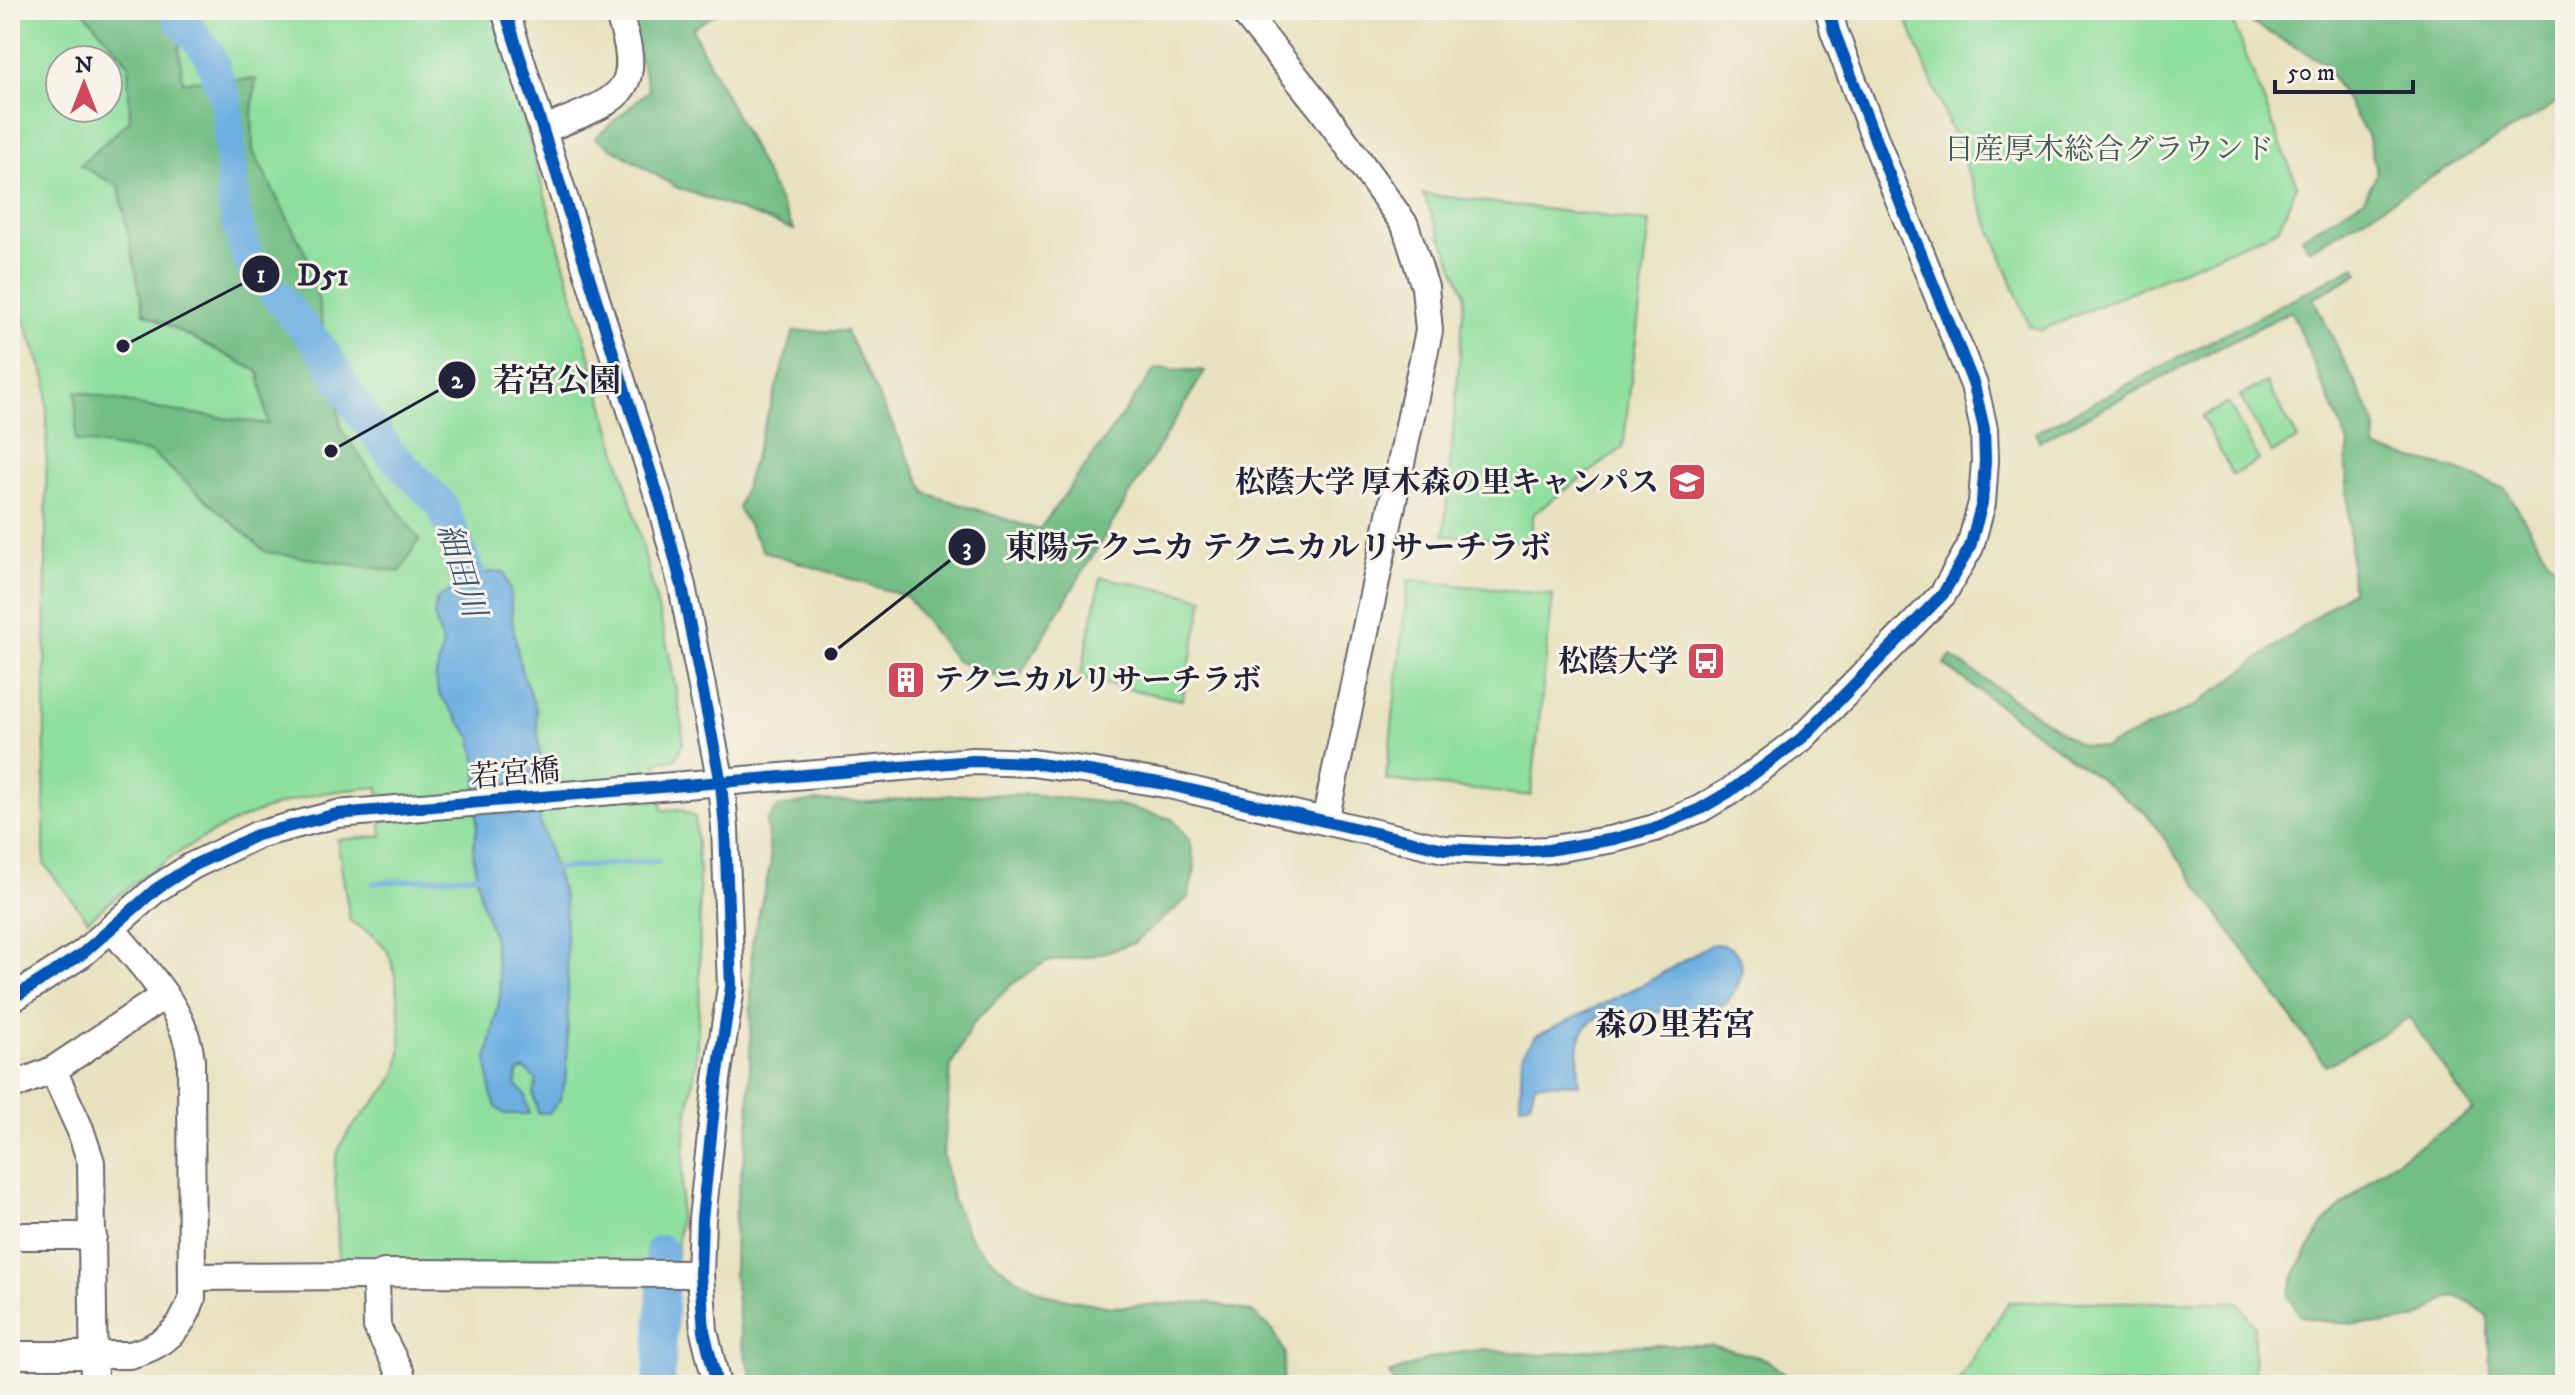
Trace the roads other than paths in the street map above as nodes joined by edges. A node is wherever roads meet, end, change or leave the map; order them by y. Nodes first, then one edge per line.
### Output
1 (505, 10) edge
2 (617, 10) edge
3 (1242, 10) edge
4 (1829, 10) edge
5 (543, 130) junction
6 (721, 783) junction
7 (1325, 821) junction
8 (112, 929) junction
9 (165, 995) junction
10 (10, 1000) edge
11 (53, 1070) junction
12 (10, 1087) edge
13 (10, 1236) edge
14 (93, 1236) junction
15 (700, 1274) junction
16 (376, 1276) junction
17 (192, 1277) junction
18 (10, 1355) edge
19 (94, 1355) junction
20 (94, 1385) edge
21 (402, 1385) edge
22 (717, 1385) edge

1 - 5 street
2 - 5 street
3 - 7 street
4 - 7 street, 若宮橋
5 - 6 street
6 - 7 street, 若宮橋
6 - 8 street, 若宮橋
6 - 15 street
8 - 9 street
8 - 10 street, 若宮橋
9 - 11 street
9 - 17 street
11 - 12 street
11 - 14 street
13 - 14 street
14 - 19 street
15 - 16 street
15 - 22 street
16 - 17 street
16 - 21 street
17 - 19 street
18 - 19 street
19 - 20 street

